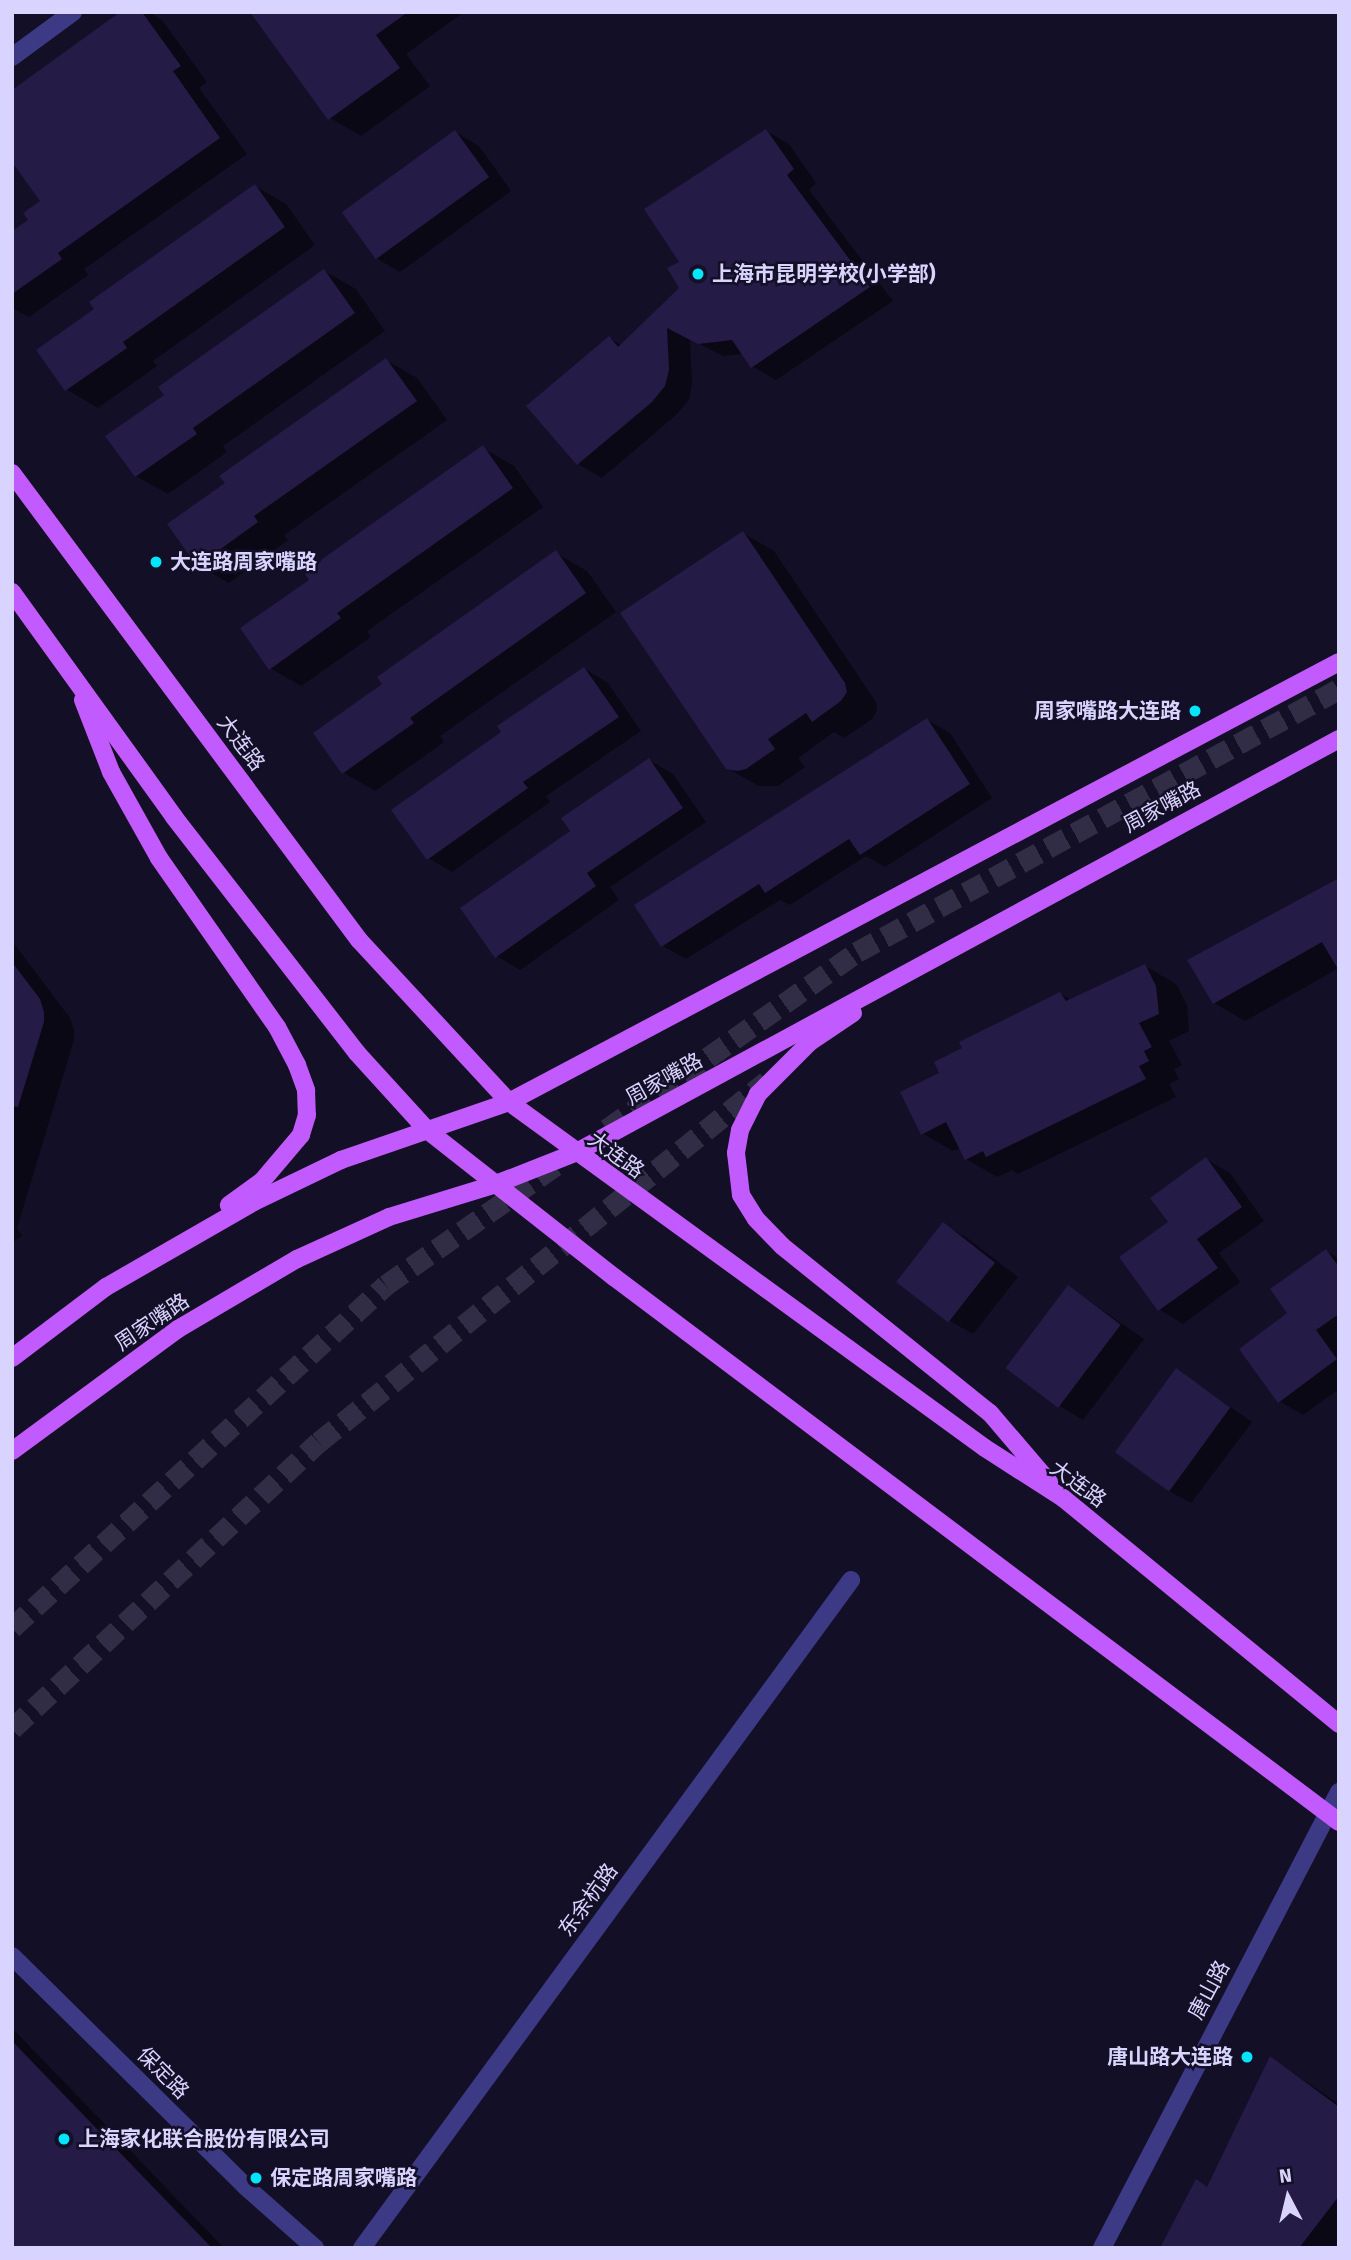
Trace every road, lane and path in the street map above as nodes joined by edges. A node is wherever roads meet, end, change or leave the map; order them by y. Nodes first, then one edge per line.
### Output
1 (73, 12) edge
2 (12, 57) edge
3 (12, 473) edge
4 (12, 592) edge
5 (1339, 662) edge
6 (78, 683) junction
7 (1339, 739) edge
8 (931, 959) junction
9 (509, 1102) junction
10 (427, 1130) junction
11 (575, 1153) junction
12 (496, 1184) junction
13 (162, 1254) junction
14 (12, 1358) edge
15 (12, 1451) edge
16 (1063, 1498) junction
17 (851, 1580) dead end
18 (1339, 1724) edge
19 (1339, 1792) edge
20 (1334, 1818) edge
21 (12, 1956) edge
22 (315, 2248) edge
23 (362, 2248) edge
24 (1102, 2248) edge

1 - 2 street
3 - 9 main road, 大连路
4 - 6 main road
5 - 9 main road, 周家嘴路
6 - 10 main road
6 - 13 main road
7 - 8 main road, 周家嘴路
8 - 11 main road, 周家嘴路
8 - 16 main road
9 - 10 main road, 周家嘴路
9 - 11 main road, 大连路
10 - 12 main road
10 - 13 main road, 周家嘴路
11 - 12 main road, 周家嘴路
11 - 16 main road, 大连路
12 - 15 main road, 周家嘴路
12 - 20 main road
13 - 14 main road, 周家嘴路
16 - 18 main road, 大连路
17 - 23 street, 东余杭路
19 - 20 street, 唐山路
20 - 24 street, 唐山路
21 - 22 street, 保定路

